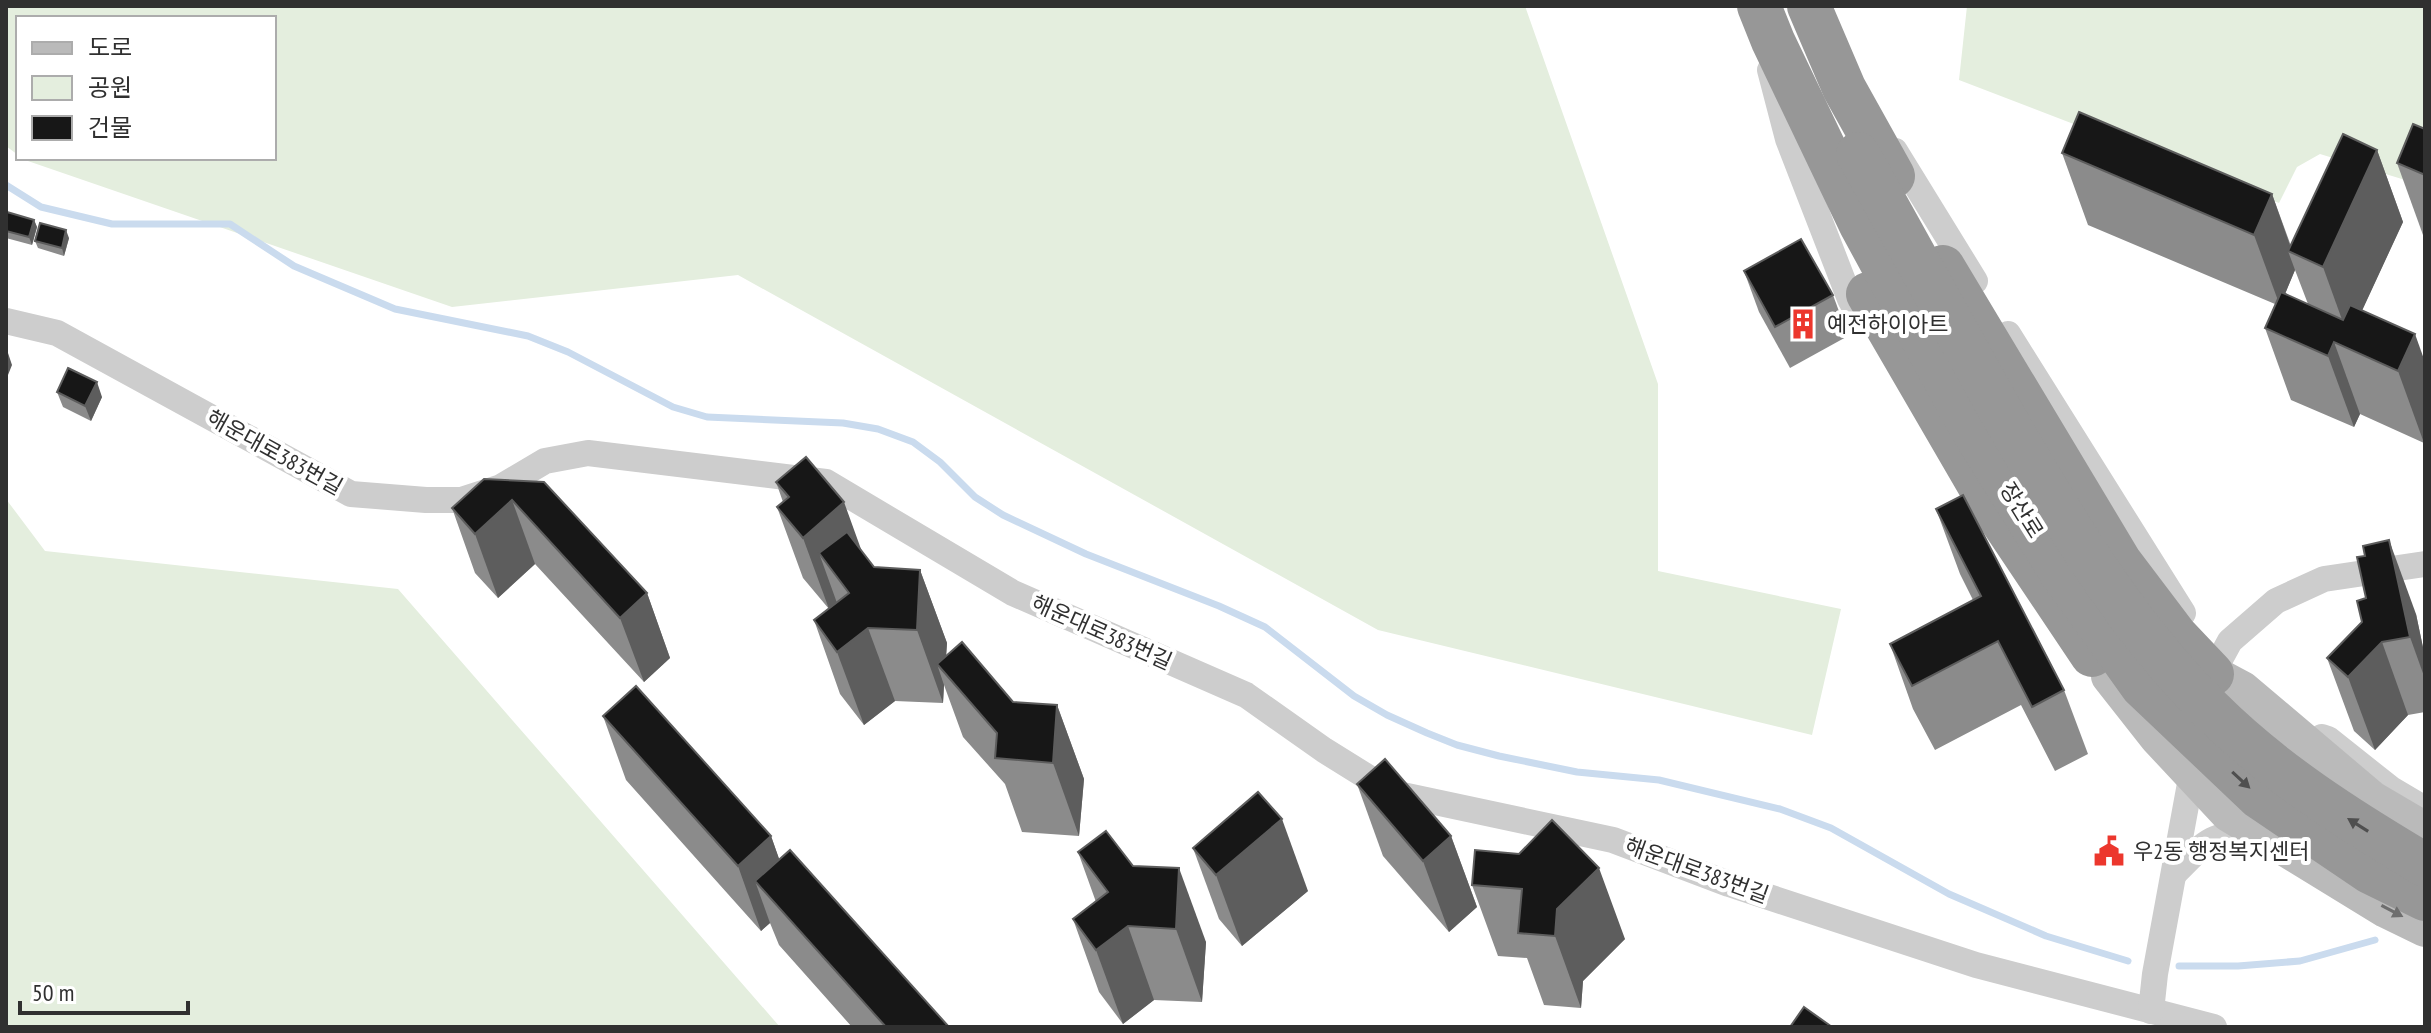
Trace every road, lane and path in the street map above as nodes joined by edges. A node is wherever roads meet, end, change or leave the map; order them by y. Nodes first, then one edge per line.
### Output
1 (1736, 6) edge
2 (1756, 6) edge
3 (1786, 6) edge
4 (1802, 6) edge
5 (1809, 6) edge
6 (6, 321) edge
7 (2425, 564) edge
8 (2092, 655) joint
9 (2212, 674) junction
10 (2277, 720) junction
11 (2193, 773) junction
12 (2425, 809) edge
13 (2259, 831) junction
14 (2425, 831) edge
15 (2425, 865) edge
16 (2175, 873) junction
17 (2425, 899) edge
18 (2425, 928) edge
19 (2151, 1011) junction
20 (2214, 1027) edge

1 - 8 highway
2 - 11 street
2 -> 17 highway, 장산로, bridge
15 -> 3 highway, 장산로, bridge
4 - 9 street
5 - 9 highway, bridge
6 - 19 street, 해운대로383번길
7 - 9 street
8 - 11 main road
9 - 10 main road
9 - 11 street
10 - 12 street
10 - 14 main road
11 - 13 main road
11 - 16 street
13 - 16 street
13 -> 18 main road
16 - 19 street
19 - 20 street, 해운대로383번길

